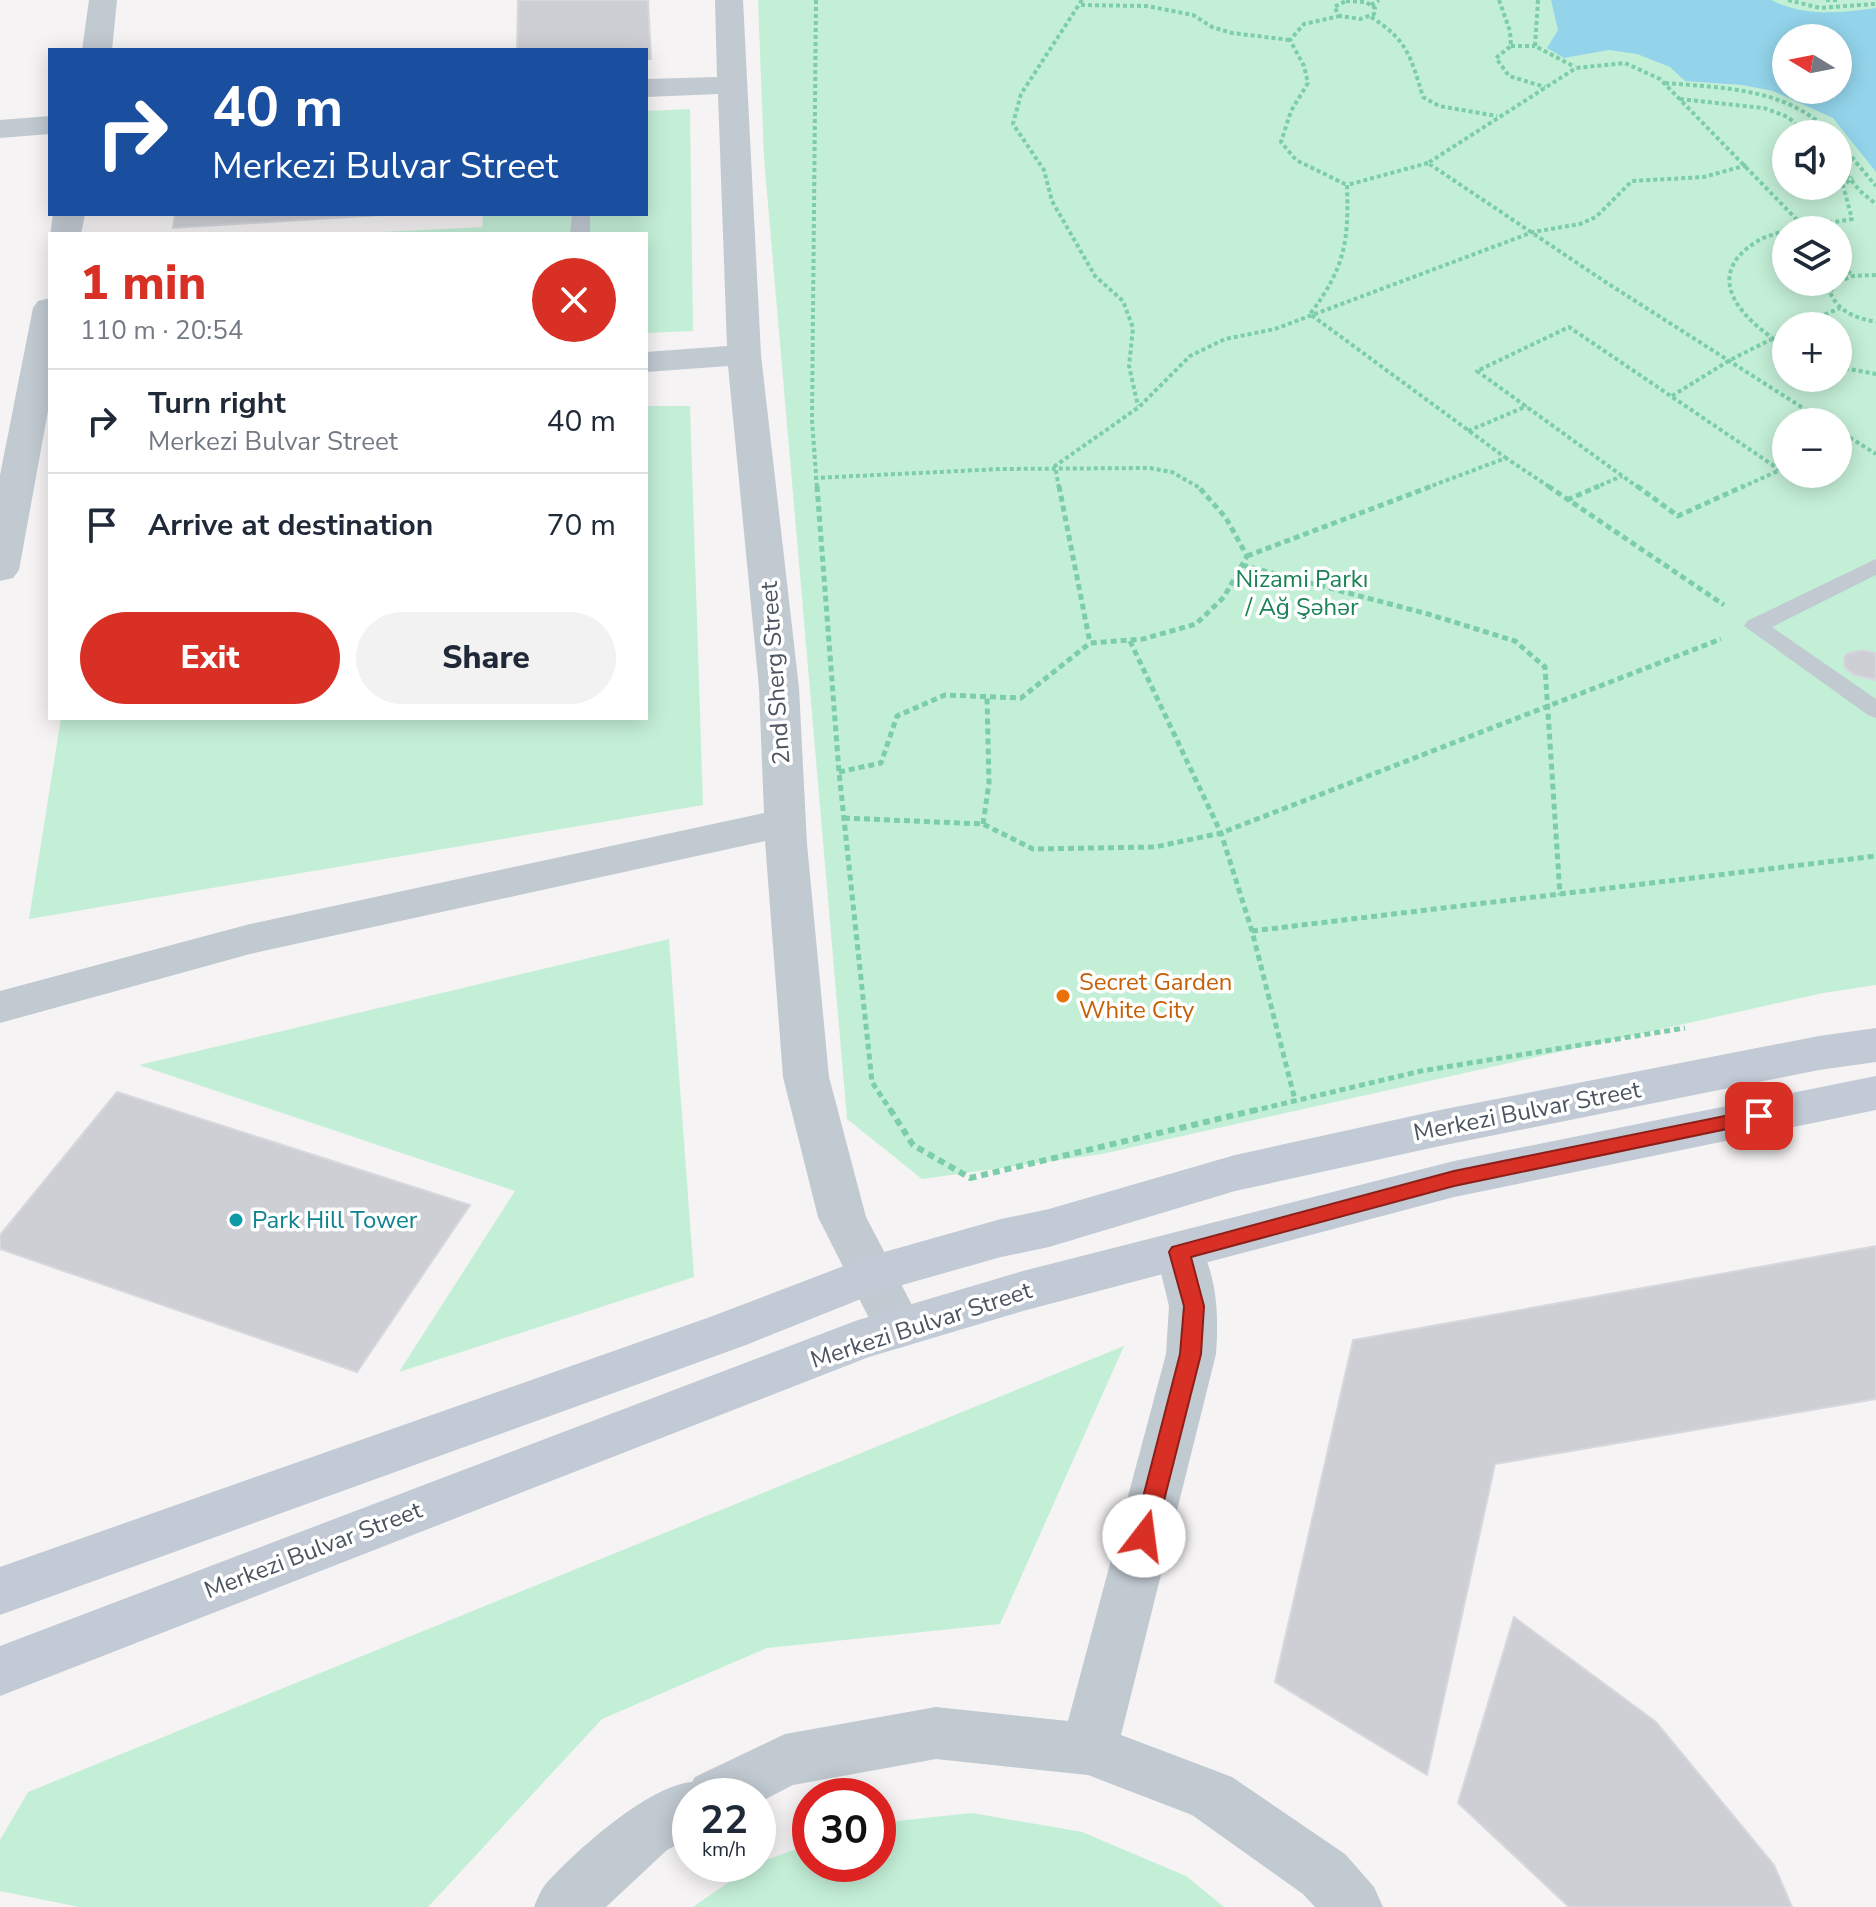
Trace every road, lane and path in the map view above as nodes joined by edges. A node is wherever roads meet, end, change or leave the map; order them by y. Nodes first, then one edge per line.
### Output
1 (103, 0) edge
2 (729, 0) edge
3 (816, 0) edge
4 (1379, 0) edge
5 (1499, 0) edge
6 (1538, 0) edge
7 (1788, 0) edge
8 (1826, 0) edge
9 (1840, 0) edge
10 (1082, 2) edge
11 (1876, 4) edge
12 (1371, 5) junction
13 (1340, 16) junction
14 (1371, 17) junction
15 (1290, 40) junction
16 (1511, 46) junction
17 (1535, 46) junction
18 (97, 48) edge
19 (1576, 68) junction
20 (1664, 83) junction
21 (732, 85) junction
22 (1545, 87) junction
23 (648, 88) edge
24 (1678, 99) junction
25 (1498, 116) junction
26 (1791, 120) edge
27 (1822, 120) edge
28 (48, 125) edge
29 (0, 129) edge
30 (1852, 159) edge
31 (1428, 163) junction
32 (1747, 165) junction
33 (1853, 178) joint
34 (1347, 185) junction
35 (1876, 186) edge
36 (1876, 204) edge
37 (1795, 216) edge
38 (1852, 216) edge
39 (1533, 232) junction
40 (1772, 236) edge
41 (1876, 275) edge
42 (1853, 276) edge
43 (1832, 296) edge
44 (1840, 308) junction
45 (1831, 312) edge
46 (1310, 314) junction
47 (48, 317) edge
48 (1876, 322) edge
49 (1770, 339) joint
50 (744, 355) junction
51 (1730, 360) junction
52 (648, 362) edge
53 (1852, 370) edge
54 (1876, 374) edge
55 (1671, 396) junction
56 (27, 406) edge
57 (1527, 406) junction
58 (1139, 407) junction
59 (1804, 408) edge
60 (1468, 431) junction
61 (1852, 439) edge
62 (1876, 454) edge
63 (1506, 458) junction
64 (1055, 466) junction
65 (1622, 476) junction
66 (814, 478) junction
67 (1566, 500) junction
68 (1247, 556) junction
69 (1242, 565) junction
70 (1876, 566) edge
71 (0, 570) edge
72 (1755, 626) junction
73 (1130, 641) junction
74 (1090, 643) junction
75 (987, 697) junction
76 (1548, 705) junction
77 (1876, 710) edge
78 (839, 772) junction
79 (844, 818) junction
80 (785, 822) junction
81 (983, 824) junction
82 (1221, 833) junction
83 (1876, 856) edge
84 (1560, 895) junction
85 (1252, 931) junction
86 (0, 1007) edge
87 (1698, 1026) dead end
88 (1876, 1045) edge
89 (1876, 1093) edge
90 (1295, 1100) junction
91 (1180, 1252) junction
92 (870, 1275) junction
93 (899, 1328) junction
94 (0, 1591) edge
95 (0, 1671) edge
96 (1089, 1749) junction
97 (750, 1778) edge
98 (672, 1817) edge
99 (564, 1907) edge
100 (1353, 1907) edge

1 - 18 street
2 - 21 street, 2nd Sherg Street
3 - 66 path
4 - 12 path
5 - 16 path
6 - 17 path
7 - 11 path
8 - 9 path
10 - 15 path
10 - 58 path
12 - 13 path
12 - 14 path
13 - 14 path
13 - 15 path
14 - 25 path
15 - 34 path
16 - 17 path
16 - 22 path
17 - 19 path
19 - 20 path
19 - 22 path
20 - 24 path
20 - 27 path
21 - 23 street
21 - 50 street, 2nd Sherg Street
22 - 25 path
24 - 26 path
24 - 32 path
25 - 31 path
28 - 29 street
30 - 35 path
31 - 34 path
31 - 39 path
32 - 37 path
32 - 39 path
33 - 36 path
33 - 38 path
34 - 46 path
39 - 46 path
39 - 51 path
40 - 49 path
41 - 42 path
43 - 44 path
44 - 45 path
44 - 48 path
46 - 58 path
46 - 60 path
47 - 56 street
49 - 51 path
50 - 52 street
50 - 80 street, 2nd Sherg Street
51 - 55 path
51 - 59 path
53 - 54 path
55 - 57 path
55 - 65 path
56 - 71 street
57 - 60 path
57 - 65 path
58 - 64 path
60 - 63 path
61 - 62 path
63 - 67 path
63 - 68 path
64 - 66 path
64 - 68 path
64 - 74 path
65 - 67 path
66 - 78 path
67 - 72 path
68 - 69 path
69 - 73 path
69 - 76 path
70 - 72 lane
72 - 76 path
72 - 77 lane
73 - 74 path
73 - 82 path
74 - 75 path
75 - 78 path
75 - 81 path
76 - 82 path
76 - 84 path
78 - 79 path
79 - 81 path
79 - 90 path
80 - 86 street
80 - 92 street, 2nd Sherg Street
81 - 82 path
82 - 85 path
83 - 84 path
84 - 85 path
85 - 90 path
87 - 90 path
88 - 92 street, Merkezi Bulvar Street
89 - 91 street, Merkezi Bulvar Street
91 - 93 street, Merkezi Bulvar Street
91 - 96 street
92 - 93 street, 2nd Sherg Street
92 - 94 street, Merkezi Bulvar Street
93 - 95 street, Merkezi Bulvar Street
96 - 97 street
96 - 100 street
98 - 99 street

